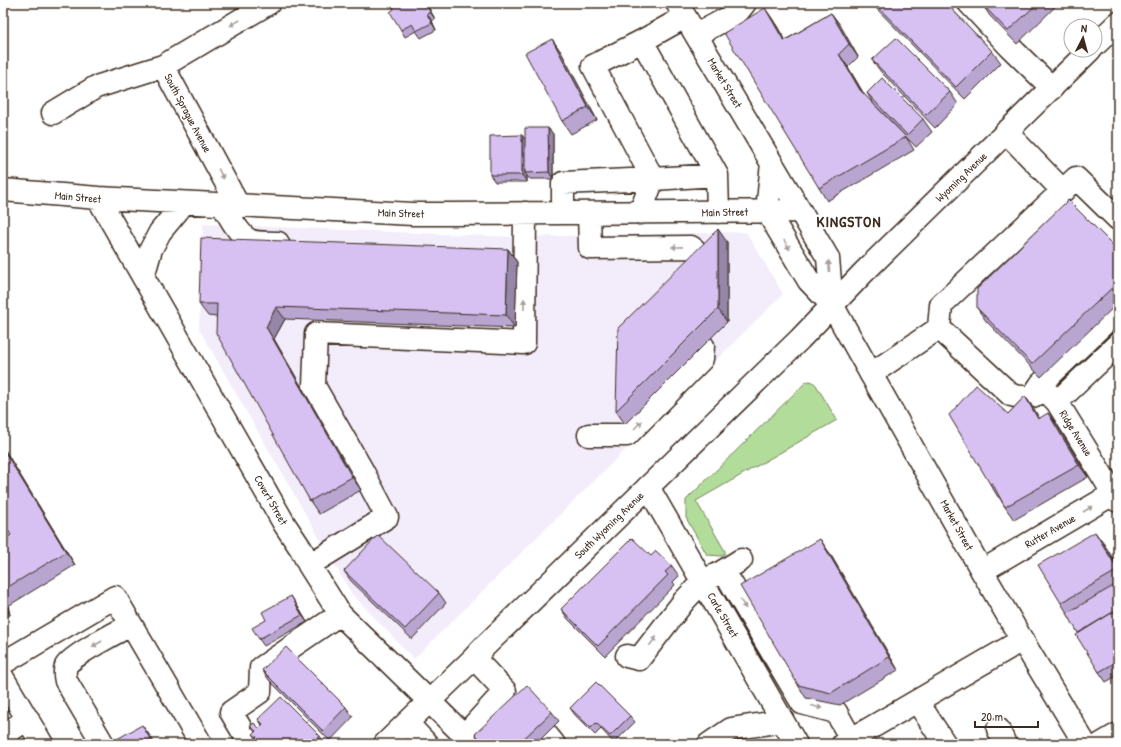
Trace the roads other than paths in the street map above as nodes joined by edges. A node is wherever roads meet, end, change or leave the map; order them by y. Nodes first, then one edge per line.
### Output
1 (269, 3) edge
2 (745, 3) edge
3 (969, 3) edge
4 (686, 18) edge
5 (1118, 23) edge
6 (1103, 37) edge
7 (642, 41) junction
8 (1082, 58) edge
9 (163, 66) junction
10 (1052, 88) junction
11 (53, 113) dead end
12 (1006, 132) junction
13 (772, 163) junction
14 (717, 175) junction
15 (653, 179) junction
16 (3, 190) edge
17 (1063, 191) junction
18 (98, 198) junction
19 (184, 203) junction
20 (230, 205) junction
21 (767, 211) junction
22 (800, 211) junction
23 (718, 212) junction
24 (525, 213) junction
25 (563, 213) junction
26 (589, 213) junction
27 (640, 213) junction
28 (1118, 219) edge
29 (299, 244) edge
30 (502, 250) edge
31 (525, 251) junction
32 (701, 267) edge
33 (143, 277) junction
34 (832, 305) junction
35 (1118, 310) edge
36 (1118, 326) edge
37 (939, 328) junction
38 (1118, 344) edge
39 (703, 346) dead end
40 (872, 374) junction
41 (1045, 396) junction
42 (589, 435) dead end
43 (648, 487) junction
44 (1117, 495) edge
45 (309, 565) junction
46 (982, 571) junction
47 (703, 581) junction
48 (340, 614) junction
49 (131, 625) junction
50 (1022, 640) junction
51 (474, 658) junction
52 (633, 658) dead end
53 (3, 663) edge
54 (3, 678) edge
55 (505, 691) junction
56 (429, 701) junction
57 (917, 701) junction
58 (520, 708) edge
59 (28, 719) junction
60 (783, 721) junction
61 (407, 723) junction
62 (1118, 734) edge
63 (3, 735) edge
64 (469, 740) edge
65 (847, 742) edge
66 (42, 744) edge
67 (103, 744) edge
68 (201, 744) edge
69 (250, 744) edge
70 (385, 744) edge
71 (428, 744) edge
72 (709, 744) edge
73 (796, 744) edge
74 (945, 744) edge
75 (1085, 744) edge
76 (1101, 744) edge

1 -> 9 street, South Sprague Avenue
2 - 4 street
3 - 10 street
4 - 7 street
4 - 13 street, Market Street
5 - 6 street
7 - 14 street
7 - 15 street
8 - 10 street, Wyoming Avenue
9 - 11 street
9 -> 20 street, South Sprague Avenue
10 - 12 street, Wyoming Avenue
12 - 17 street
12 - 34 street, Wyoming Avenue
13 - 21 street
13 - 22 street, Market Street
14 - 15 street
14 - 23 street
15 - 25 street
15 - 27 street
16 - 18 street, Main Street
17 - 28 street
17 - 37 street
18 - 19 street, Main Street
18 - 33 street, Covert Street
19 - 20 street, Main Street
19 - 33 street
20 - 24 street, Main Street
20 - 29 street, South Sprague Avenue
21 - 22 street, Main Street
21 - 23 street, Main Street
21 -> 34 street, Market Street
34 -> 22 street, Market Street
23 - 27 street, Main Street
24 - 25 street, Main Street
24 - 31 street
25 - 26 street, Main Street
26 - 27 street, Main Street
32 -> 26 street
30 - 31 street
45 -> 31 street
33 - 45 street, Covert Street
34 - 40 street, Market Street
34 - 43 street, South Wyoming Avenue
35 - 41 street
36 - 41 street
37 - 40 street
37 - 41 street
38 - 41 street, Ridge Avenue
42 -> 39 street
40 - 46 street, Market Street
41 - 44 street, Ridge Avenue
43 - 47 street, Carle Street
43 - 51 street, South Wyoming Avenue
46 -> 44 street, Rutter Avenue
45 - 48 street, Covert Street
46 - 50 street, Market Street
52 -> 47 street
47 - 60 street, Carle Street
47 -> 65 street
48 - 56 street, Covert Street
48 - 69 street
49 - 53 street
49 -> 67 street
49 - 68 street
50 - 57 street
50 - 75 street, Market Street
51 - 55 street
51 - 56 street, South Wyoming Avenue
54 - 59 street
55 - 58 street
55 - 64 street
56 - 61 street, South Wyoming Avenue
56 - 64 street, Covert Street
57 - 65 street
57 - 74 street
59 - 63 street
59 - 66 street
60 - 72 street
60 - 73 street, Carle Street
61 - 70 street, South Wyoming Avenue
61 - 71 street
62 - 76 street

